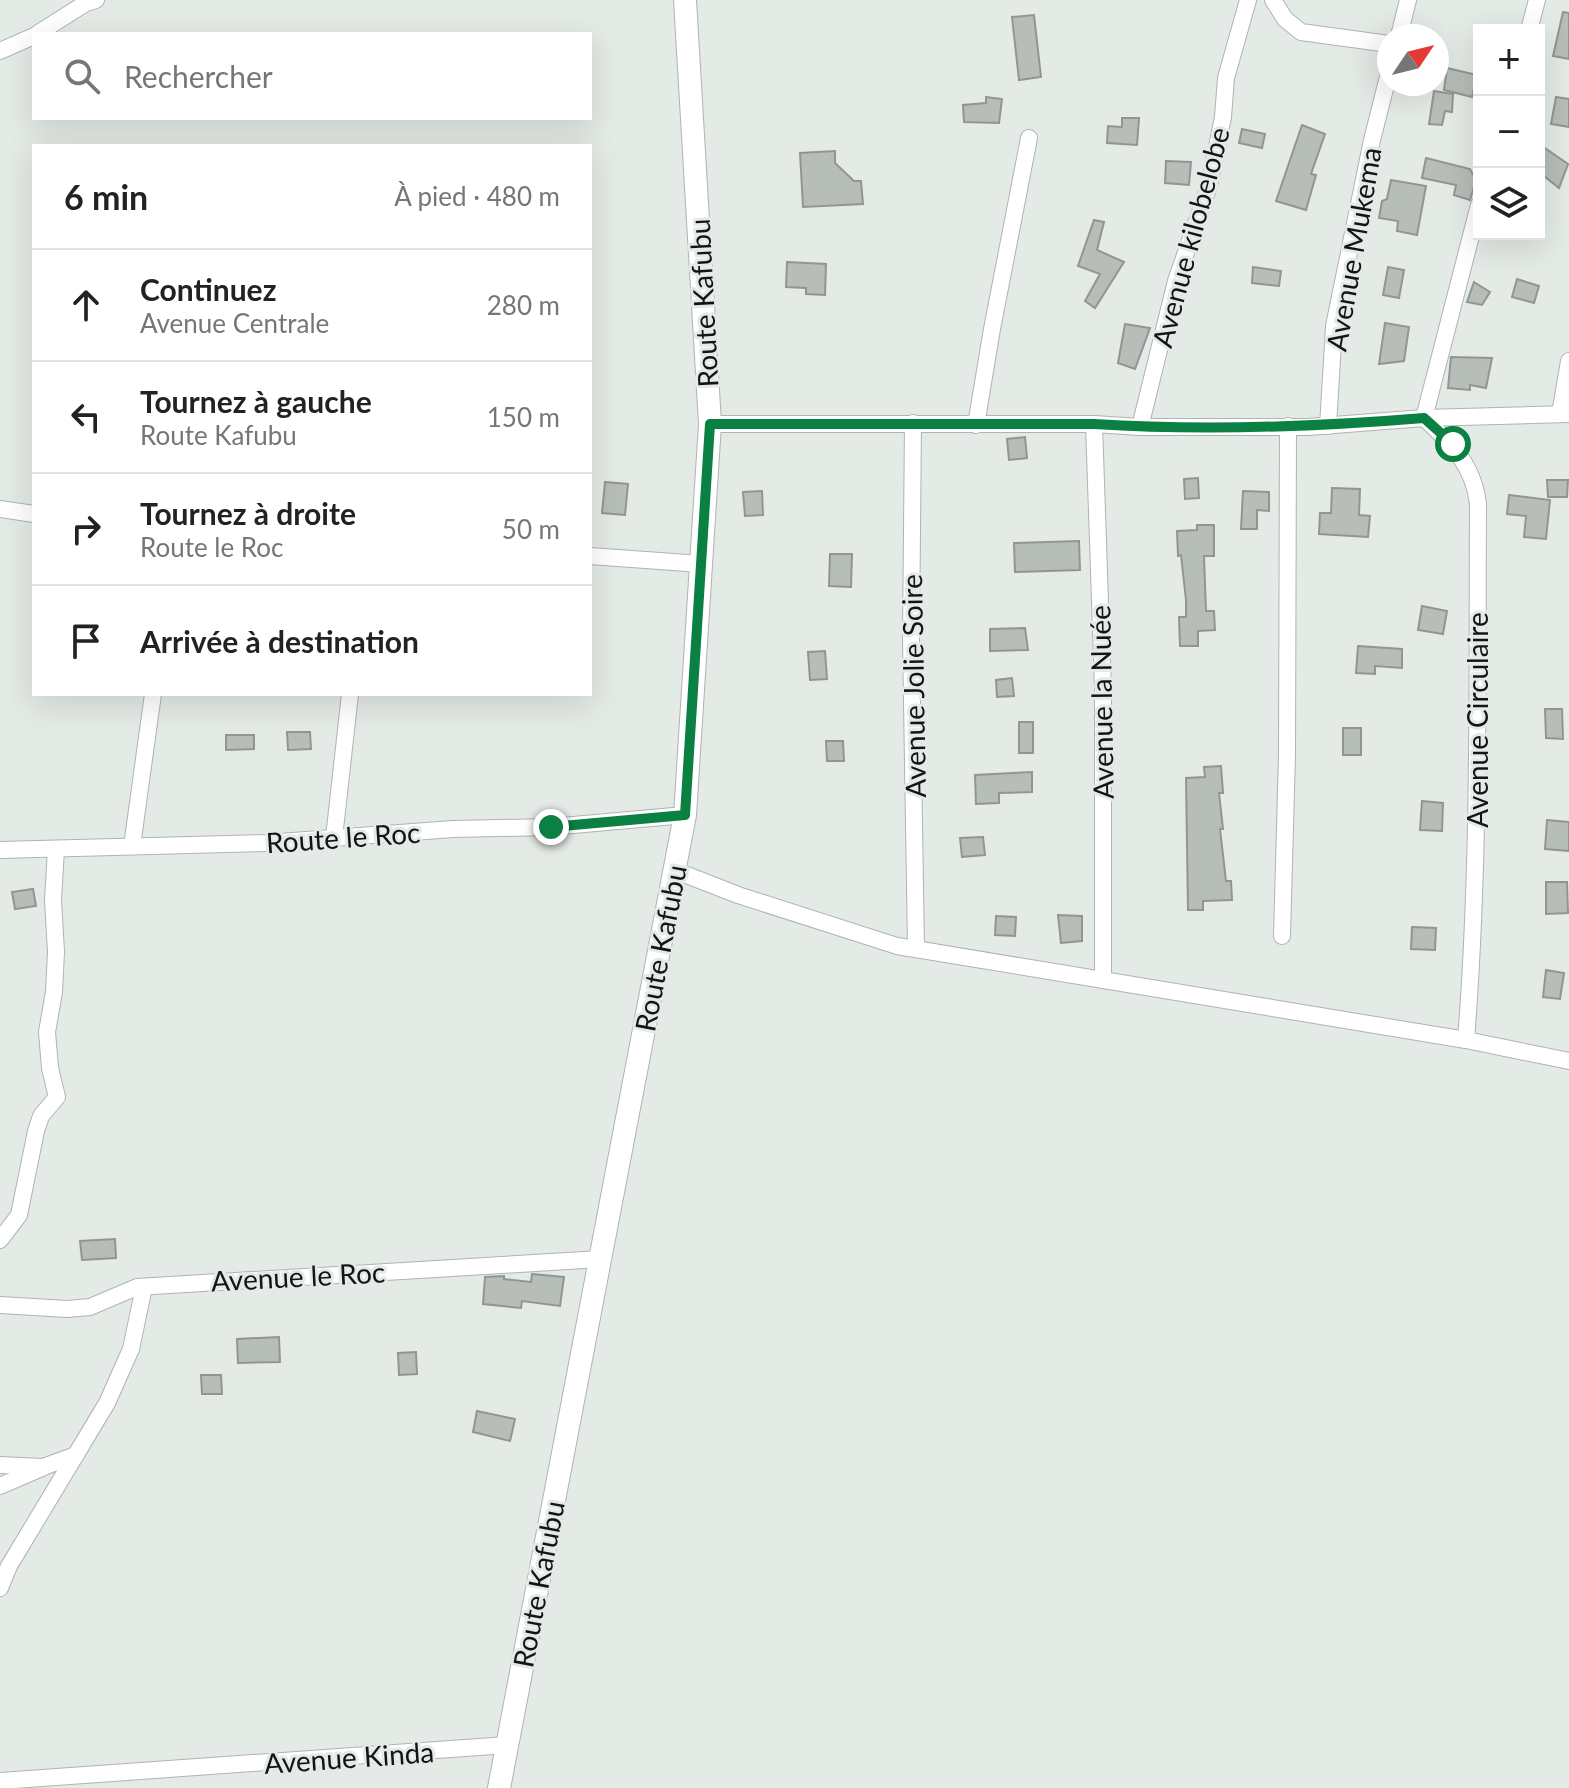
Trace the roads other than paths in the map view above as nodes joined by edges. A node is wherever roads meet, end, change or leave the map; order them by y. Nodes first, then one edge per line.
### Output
1 (96, 0) edge
2 (685, 0) edge
3 (1248, 0) edge
4 (1273, 0) edge
5 (1408, 0) edge
6 (1537, 0) edge
7 (1402, 24) edge
8 (1531, 24) edge
9 (40, 32) edge
10 (32, 36) edge
11 (1377, 42) edge
12 (0, 51) edge
13 (1383, 96) edge
14 (1029, 138) dead end
15 (1473, 228) edge
16 (1569, 361) edge
17 (1565, 414) edge
18 (1424, 418) junction
19 (913, 423) junction
20 (710, 424) junction
21 (1094, 424) junction
22 (976, 425) junction
23 (1288, 426) junction
24 (1328, 426) junction
25 (1140, 427) junction
26 (0, 509) edge
27 (32, 514) edge
28 (592, 556) edge
29 (701, 564) junction
30 (153, 696) edge
31 (350, 696) edge
32 (685, 815) junction
33 (334, 838) junction
34 (132, 846) junction
35 (56, 849) junction
36 (0, 850) edge
37 (674, 870) junction
38 (1282, 936) dead end
39 (916, 948) junction
40 (1103, 980) junction
41 (1466, 1040) junction
42 (1569, 1061) edge
43 (0, 1240) edge
44 (601, 1259) junction
45 (144, 1287) junction
46 (0, 1305) edge
47 (0, 1450) edge
48 (76, 1455) junction
49 (0, 1465) edge
50 (21, 1465) junction
51 (43, 1467) junction
52 (0, 1486) edge
53 (0, 1588) edge
54 (507, 1745) junction
55 (0, 1781) edge
56 (499, 1788) edge

1 - 9 street
2 - 20 main road, Route Kafubu
3 - 25 street, Avenue kilobelobe
4 - 11 street
5 - 7 street
6 - 8 street
10 - 12 street
13 - 24 street, Avenue Mukema
14 - 22 street
15 - 18 street
16 - 17 street
17 - 18 street
18 - 24 street
18 - 41 street, Avenue Circulaire
19 - 20 street
19 - 22 street
19 - 39 street, Avenue Jolie Soire
20 - 29 main road, Route Kafubu
21 - 22 street
21 - 25 street
21 - 40 street, Avenue la Nuée
23 - 24 street
23 - 25 street
23 - 38 street
26 - 27 street
28 - 29 street
29 - 32 main road, Route Kafubu
30 - 34 street
31 - 33 street
32 - 33 street, Route le Roc
32 - 37 main road, Route Kafubu
33 - 34 street, Route le Roc
34 - 35 street, Route le Roc
35 - 36 street, Route le Roc
35 - 43 street
37 - 39 street
37 - 44 main road, Route Kafubu
39 - 40 street
40 - 41 street
41 - 42 street
44 - 45 street, Avenue le Roc
44 - 54 main road, Route Kafubu
45 - 46 street, Avenue le Roc
45 - 48 street
47 - 50 street
48 - 51 street
48 - 53 street
49 - 50 street
50 - 51 street
51 - 52 street
54 - 55 street, Avenue Kinda
54 - 56 main road, Route Kafubu

